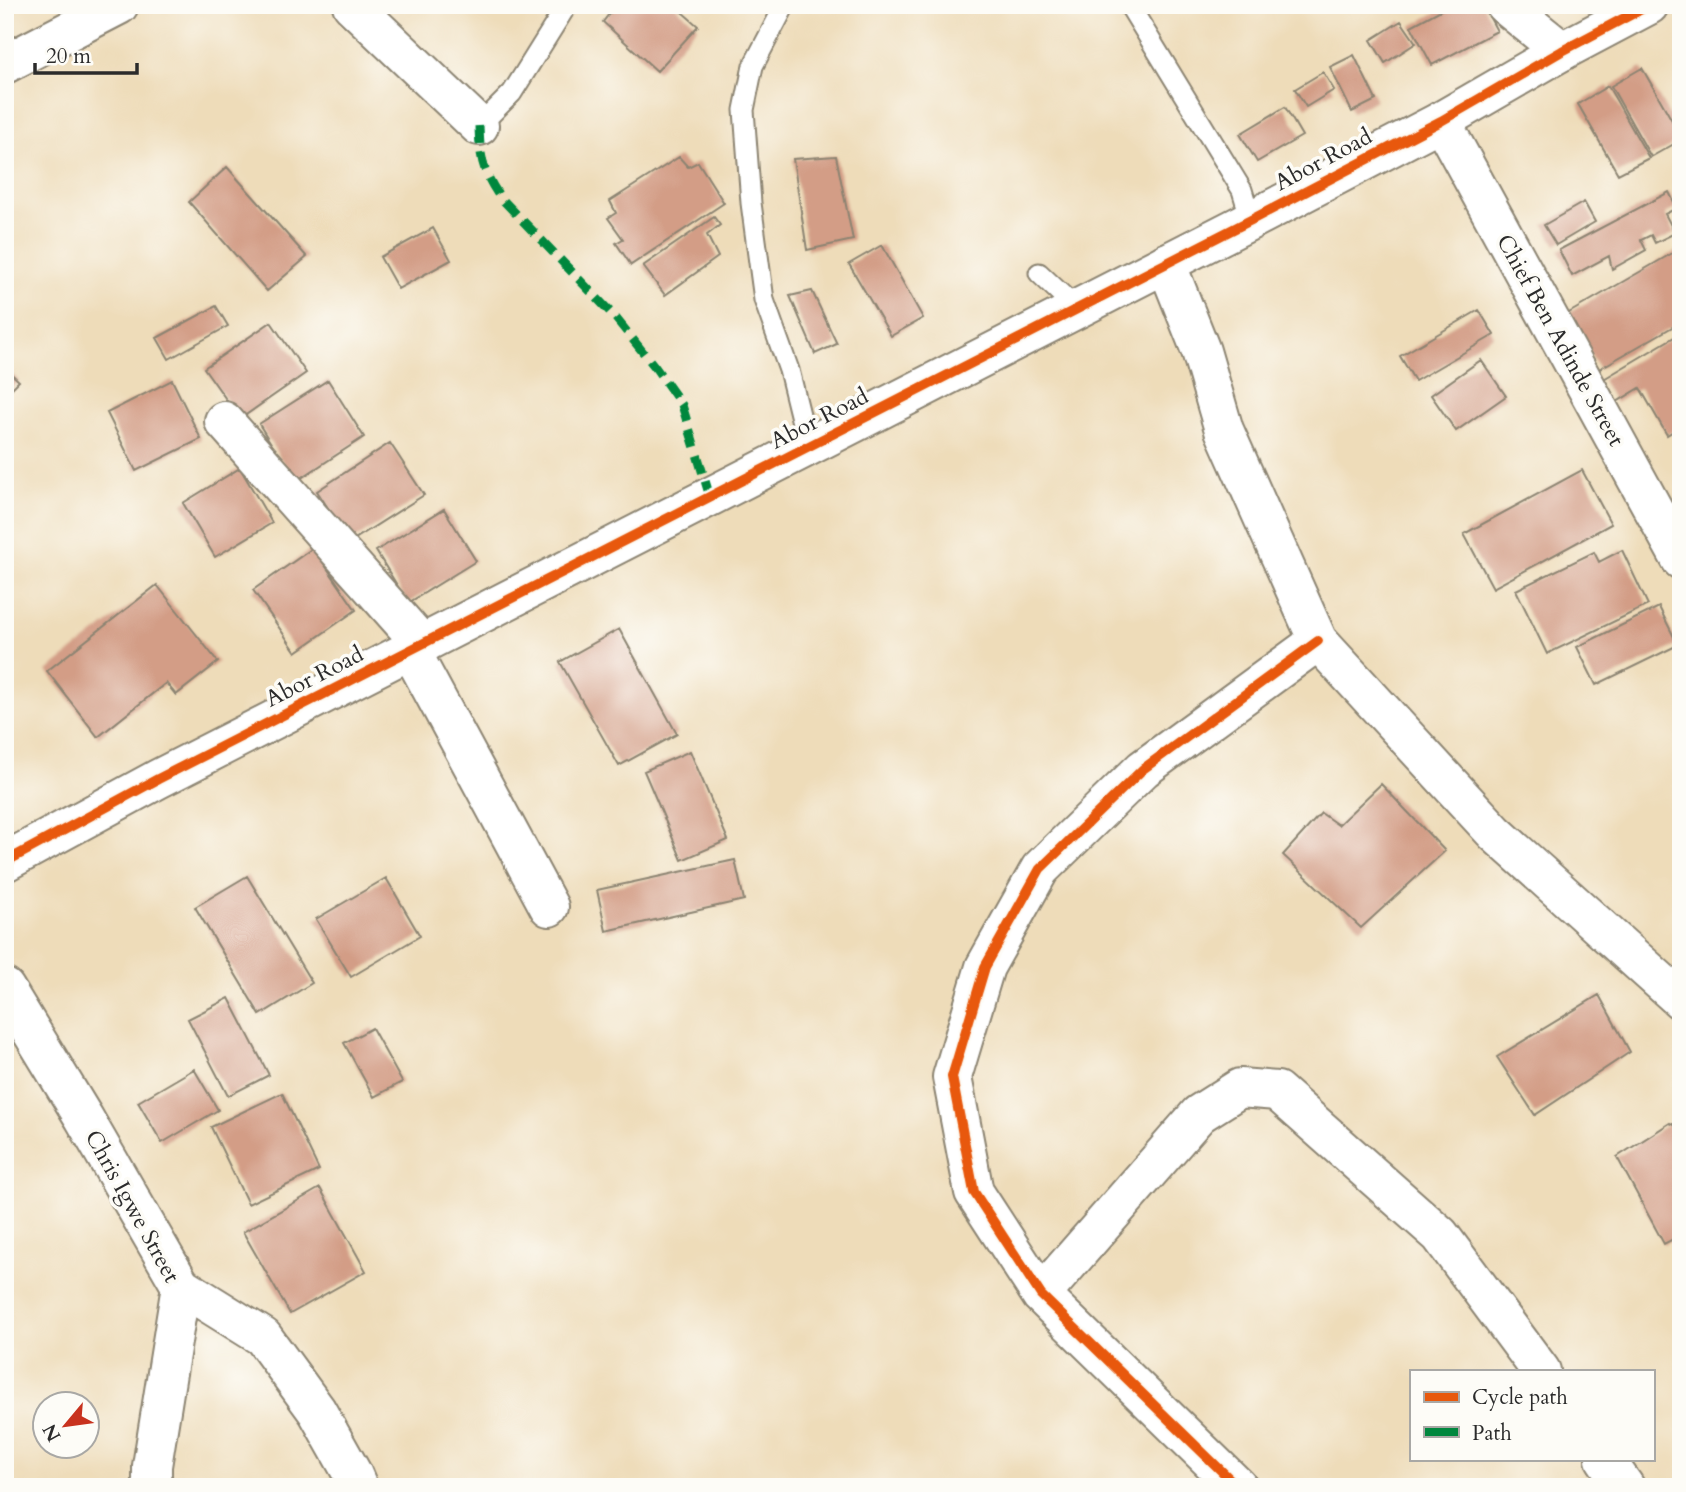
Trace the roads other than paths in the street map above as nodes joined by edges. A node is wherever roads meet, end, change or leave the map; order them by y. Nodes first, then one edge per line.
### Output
1 (119, 5) edge
2 (352, 5) edge
3 (567, 5) edge
4 (785, 5) edge
5 (1129, 5) edge
6 (1505, 5) edge
7 (1649, 5) edge
8 (1562, 51) junction
9 (5, 64) edge
10 (1441, 121) junction
11 (479, 126) joint
12 (1251, 220) junction
13 (1166, 263) junction
14 (1039, 273) dead end
15 (1077, 309) junction
16 (224, 421) dead end
17 (808, 447) junction
18 (1681, 560) edge
19 (1318, 641) junction
20 (417, 648) junction
21 (5, 862) edge
22 (549, 907) dead end
23 (5, 988) edge
24 (1681, 1000) edge
25 (181, 1286) junction
26 (1041, 1295) junction
27 (1540, 1370) edge
28 (1606, 1460) edge
29 (1217, 1479) edge
30 (152, 1487) edge
31 (358, 1487) edge
32 (1625, 1487) edge

1 - 9 street
2 - 11 street
3 - 11 lane
4 - 17 lane
5 - 12 lane
6 - 8 street
7 - 8 street, Abor Road
8 - 10 street, Abor Road
10 - 12 street, Abor Road
10 - 18 street, Chief Ben Adinde Street
12 - 13 street, Abor Road
13 - 15 street, Abor Road
13 - 19 street
14 - 15 lane
15 - 17 street, Abor Road
16 - 20 street
17 - 20 street, Abor Road
19 - 24 street
19 - 26 street
20 - 21 street, Abor Road
20 - 22 street
23 - 25 street, Chris Igwe Street
25 - 30 street, Chris Igwe Street
25 - 31 street
26 - 27 street
26 - 29 street
28 - 32 street

